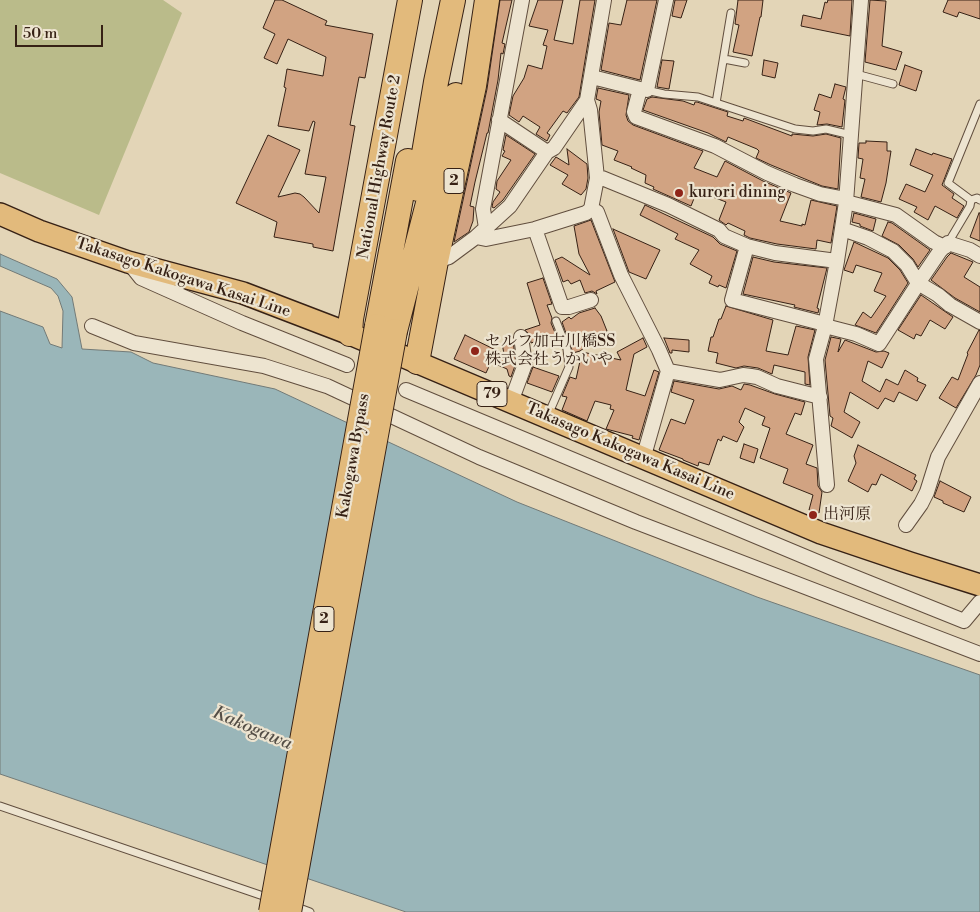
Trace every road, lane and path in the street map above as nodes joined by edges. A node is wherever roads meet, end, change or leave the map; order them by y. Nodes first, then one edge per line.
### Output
1 (410, 0) edge
2 (422, 0) edge
3 (438, 0) edge
4 (453, 0) edge
5 (473, 0) edge
6 (487, 0) edge
7 (522, 0) edge
8 (604, 0) edge
9 (666, 0) edge
10 (861, 0) edge
11 (731, 13) dead end
12 (724, 59) junction
13 (745, 63) dead end
14 (856, 74) junction
15 (592, 77) junction
16 (893, 84) dead end
17 (643, 89) junction
18 (588, 100) junction
19 (716, 103) junction
20 (980, 104) edge
21 (499, 120) junction
22 (851, 135) junction
23 (547, 152) junction
24 (597, 178) junction
25 (971, 200) junction
26 (980, 200) edge
27 (846, 201) junction
28 (592, 209) junction
29 (0, 214) edge
30 (842, 228) junction
31 (535, 229) junction
32 (481, 233) junction
33 (946, 245) junction
34 (747, 246) junction
35 (980, 256) edge
36 (436, 261) junction
37 (837, 261) junction
38 (128, 262) junction
39 (918, 283) junction
40 (591, 300) dead end
41 (556, 321) dead end
42 (980, 322) edge
43 (825, 325) junction
44 (92, 326) dead end
45 (386, 329) junction
46 (350, 334) junction
47 (521, 337) dead end
48 (417, 362) junction
49 (347, 365) dead end
50 (668, 372) junction
51 (980, 382) edge
52 (406, 390) dead end
53 (820, 396) junction
54 (511, 402) junction
55 (547, 417) junction
56 (643, 458) junction
57 (827, 485) dead end
58 (906, 525) dead end
59 (980, 585) edge
60 (980, 602) edge
61 (980, 654) edge
62 (0, 806) edge
63 (271, 912) edge
64 (289, 912) edge
65 (310, 912) edge

1 - 46 highway, National Highway Route 2
2 - 45 highway
3 - 45 highway, Kakogawa Bypass / 2
4 - 45 highway, Kakogawa Bypass / 2
5 - 45 highway
6 - 36 highway, 2
7 - 21 street
8 - 15 street
9 - 17 street
10 - 14 street
11 - 12 lane
12 - 13 lane
12 - 19 lane
14 - 16 lane
14 - 22 street
15 - 17 street
15 - 18 street
17 - 19 lane
17 - 27 street
18 - 23 street
18 - 24 street
19 - 22 lane
20 - 25 lane
21 - 23 street
21 - 32 street
22 - 27 street
23 - 32 street
24 - 28 street
24 - 34 street
25 - 26 lane
25 - 33 lane
27 - 30 street
27 - 33 street
28 - 31 street
28 - 50 street
29 - 38 main road, Takasago Kakogawa Kasai Line / 79
30 - 37 street
30 - 39 street
31 - 32 street
31 - 40 street
32 - 36 street
33 - 35 street
33 - 39 street
34 - 37 street
34 - 43 street
36 - 48 highway, 2
37 - 43 street
38 - 46 main road, Takasago Kakogawa Kasai Line / 79
38 - 49 street
39 - 42 street
39 - 43 street
41 - 55 lane
43 - 53 street
44 - 61 street
45 - 63 highway, Kakogawa Bypass / 2, bridge
45 - 64 highway, Kakogawa Bypass / 2, bridge
46 - 48 main road, Takasago Kakogawa Kasai Line / 79
47 - 54 street
48 - 54 main road, Takasago Kakogawa Kasai Line / 79
50 - 53 street
50 - 56 street
51 - 58 street
52 - 60 street
53 - 57 street
54 - 55 main road, Takasago Kakogawa Kasai Line / 79
55 - 56 main road, Takasago Kakogawa Kasai Line / 79
56 - 59 main road, Takasago Kakogawa Kasai Line / 79
62 - 65 lane

